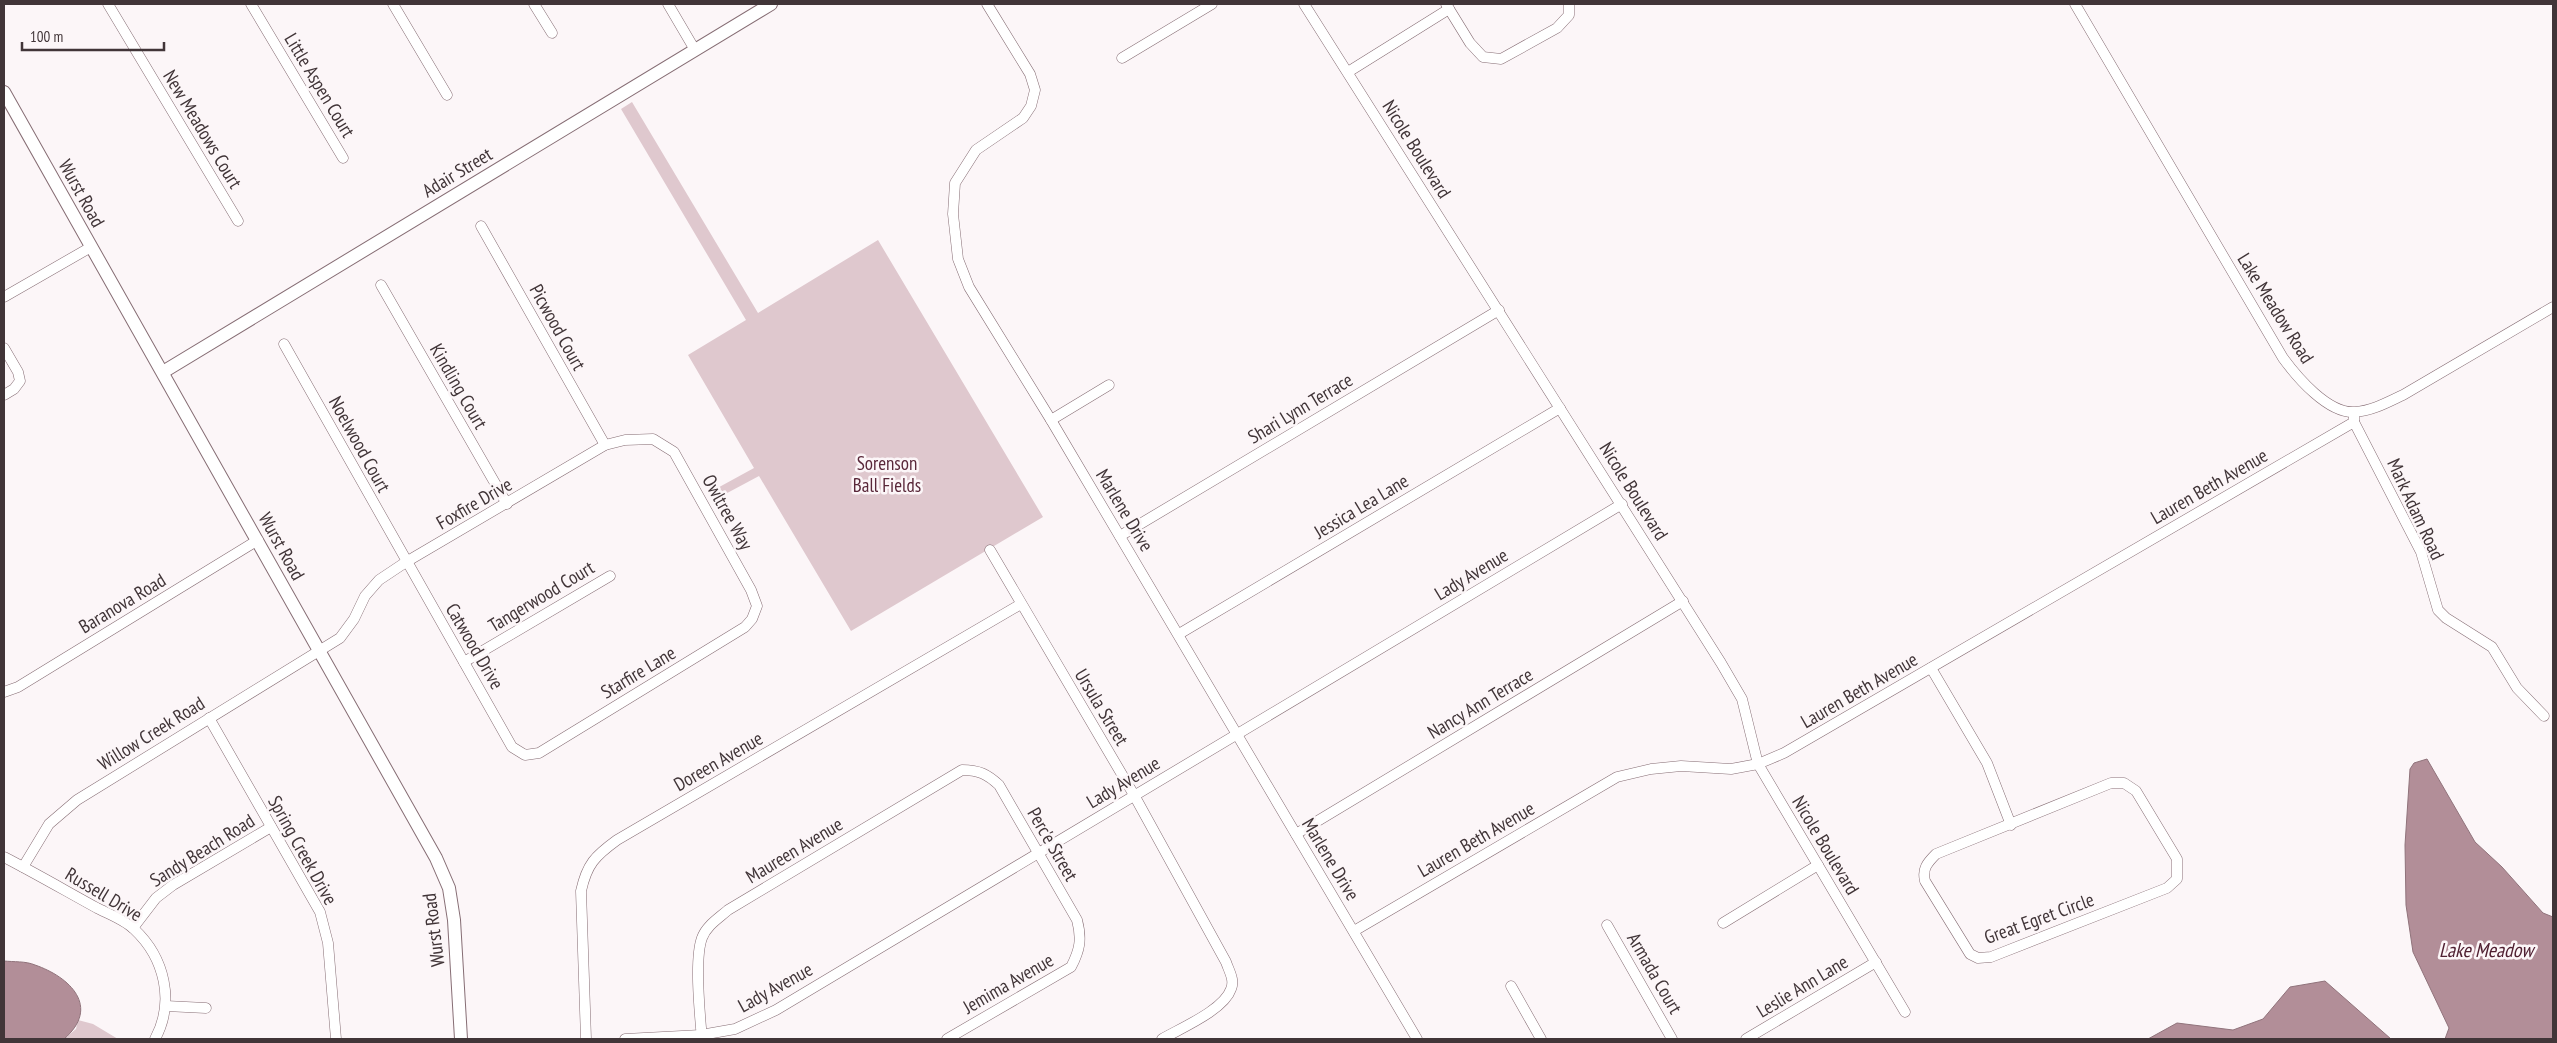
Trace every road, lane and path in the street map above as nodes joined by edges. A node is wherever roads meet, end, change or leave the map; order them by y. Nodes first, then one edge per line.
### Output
1 (108, 4) edge
2 (251, 4) edge
3 (393, 4) edge
4 (534, 4) edge
5 (668, 4) edge
6 (771, 4) edge
7 (987, 4) edge
8 (1212, 4) edge
9 (1304, 4) edge
10 (1569, 4) edge
11 (2075, 4) edge
12 (1448, 6) edge
13 (552, 33) dead end
14 (695, 50) junction
15 (1122, 58) dead end
16 (1348, 72) junction
17 (4, 92) edge
18 (447, 95) dead end
19 (343, 158) dead end
20 (238, 221) dead end
21 (481, 226) dead end
22 (91, 247) junction
23 (382, 285) dead end
24 (4, 297) edge
25 (2553, 307) edge
26 (1499, 310) junction
27 (284, 344) dead end
28 (4, 348) edge
29 (163, 372) junction
30 (1109, 385) dead end
31 (4, 395) edge
32 (1560, 408) junction
33 (2354, 417) junction
34 (1052, 420) junction
35 (604, 445) junction
36 (674, 452) joint
37 (507, 504) junction
38 (1622, 504) junction
39 (1120, 536) junction
40 (258, 540) junction
41 (990, 550) dead end
42 (406, 562) junction
43 (610, 576) dead end
44 (751, 590) joint
45 (1683, 601) junction
46 (1021, 604) junction
47 (1179, 634) junction
48 (318, 650) junction
49 (464, 662) junction
50 (1931, 668) junction
51 (4, 692) edge
52 (2544, 716) dead end
53 (209, 718) junction
54 (1237, 735) junction
55 (512, 747) joint
56 (1758, 764) junction
57 (999, 786) joint
58 (1134, 795) junction
59 (2011, 825) junction
60 (271, 827) junction
61 (1296, 834) junction
62 (1038, 854) junction
63 (4, 857) edge
64 (1818, 865) junction
65 (23, 867) junction
66 (1077, 920) joint
67 (1723, 923) dead end
68 (1607, 925) dead end
69 (133, 928) junction
70 (1354, 931) junction
71 (1876, 962) junction
72 (1511, 986) dead end
73 (166, 1006) junction
74 (206, 1008) dead end
75 (1905, 1012) dead end
76 (702, 1037) edge
77 (155, 1039) edge
78 (336, 1039) edge
79 (461, 1039) edge
80 (586, 1039) edge
81 (625, 1039) edge
82 (947, 1039) edge
83 (1162, 1039) edge
84 (1417, 1039) edge
85 (1541, 1039) edge
86 (1672, 1039) edge
87 (1746, 1039) edge

1 - 20 street, New Meadows Court
2 - 19 street, Little Aspen Court
3 - 18 street
4 - 13 street
5 - 14 street
6 - 14 street, Adair Street
7 - 34 street, Marlene Drive
8 - 15 street
9 - 16 street, Nicole Boulevard
10 - 12 street
11 - 33 street, Lake Meadow Road
12 - 16 street
14 - 29 street, Adair Street
16 - 26 street, Nicole Boulevard
17 - 22 street, Wurst Road
21 - 35 street, Picwood Court
22 - 24 street
22 - 29 street, Wurst Road
23 - 37 street, Kindling Court
25 - 33 street
26 - 32 street, Nicole Boulevard
26 - 39 street, Shari Lynn Terrace
27 - 42 street, Noelwood Court
28 - 31 street
29 - 40 street, Wurst Road
30 - 34 street
32 - 38 street, Nicole Boulevard
32 - 47 street, Jessica Lea Lane
33 - 50 street, Lauren Beth Avenue
33 - 52 street, Mark Adam Road
34 - 39 street, Marlene Drive
35 - 36 street, Foxfire Drive
35 - 37 street, Foxfire Drive
36 - 44 street, Owltree Way
37 - 42 street, Foxfire Drive
38 - 45 street, Nicole Boulevard
38 - 54 street, Lady Avenue
39 - 47 street, Marlene Drive
40 - 48 street, Wurst Road
40 - 51 street, Baranova Road
41 - 46 street, Ursula Street
42 - 48 street, Foxfire Drive
42 - 49 street, Catwood Drive
43 - 49 street, Tangerwood Court
44 - 55 street, Starfire Lane
45 - 56 street, Nicole Boulevard
45 - 61 street, Nancy Ann Terrace
46 - 58 street, Ursula Street
46 - 80 street, Doreen Avenue
47 - 54 street, Marlene Drive
48 - 53 street, Willow Creek Road
48 - 79 street, Wurst Road
49 - 55 street, Catwood Drive
50 - 56 street, Lauren Beth Avenue
50 - 59 street
53 - 60 street, Spring Creek Drive
53 - 65 street, Willow Creek Road
54 - 58 street, Lady Avenue
54 - 61 street, Marlene Drive
56 - 64 street, Nicole Boulevard
56 - 70 street, Lauren Beth Avenue
57 - 62 street, Perc'e Street
57 - 76 street, Maureen Avenue
58 - 62 street, Lady Avenue
58 - 83 street, Ursula Street
59 - 59 street, Great Egret Circle
60 - 69 street, Sandy Beach Road
60 - 78 street, Spring Creek Drive
61 - 70 street, Marlene Drive
62 - 66 street, Perc'e Street
62 - 76 street, Lady Avenue
63 - 65 street, Russell Drive
64 - 67 street
64 - 71 street, Nicole Boulevard
65 - 69 street, Russell Drive
66 - 82 street, Jemima Avenue
68 - 86 street, Armada Court
69 - 73 street, Russell Drive
70 - 84 street, Marlene Drive
71 - 75 street, Nicole Boulevard
71 - 87 street, Leslie Ann Lane
72 - 85 street
73 - 74 street
73 - 77 street, Russell Drive
76 - 81 street, Lady Avenue

